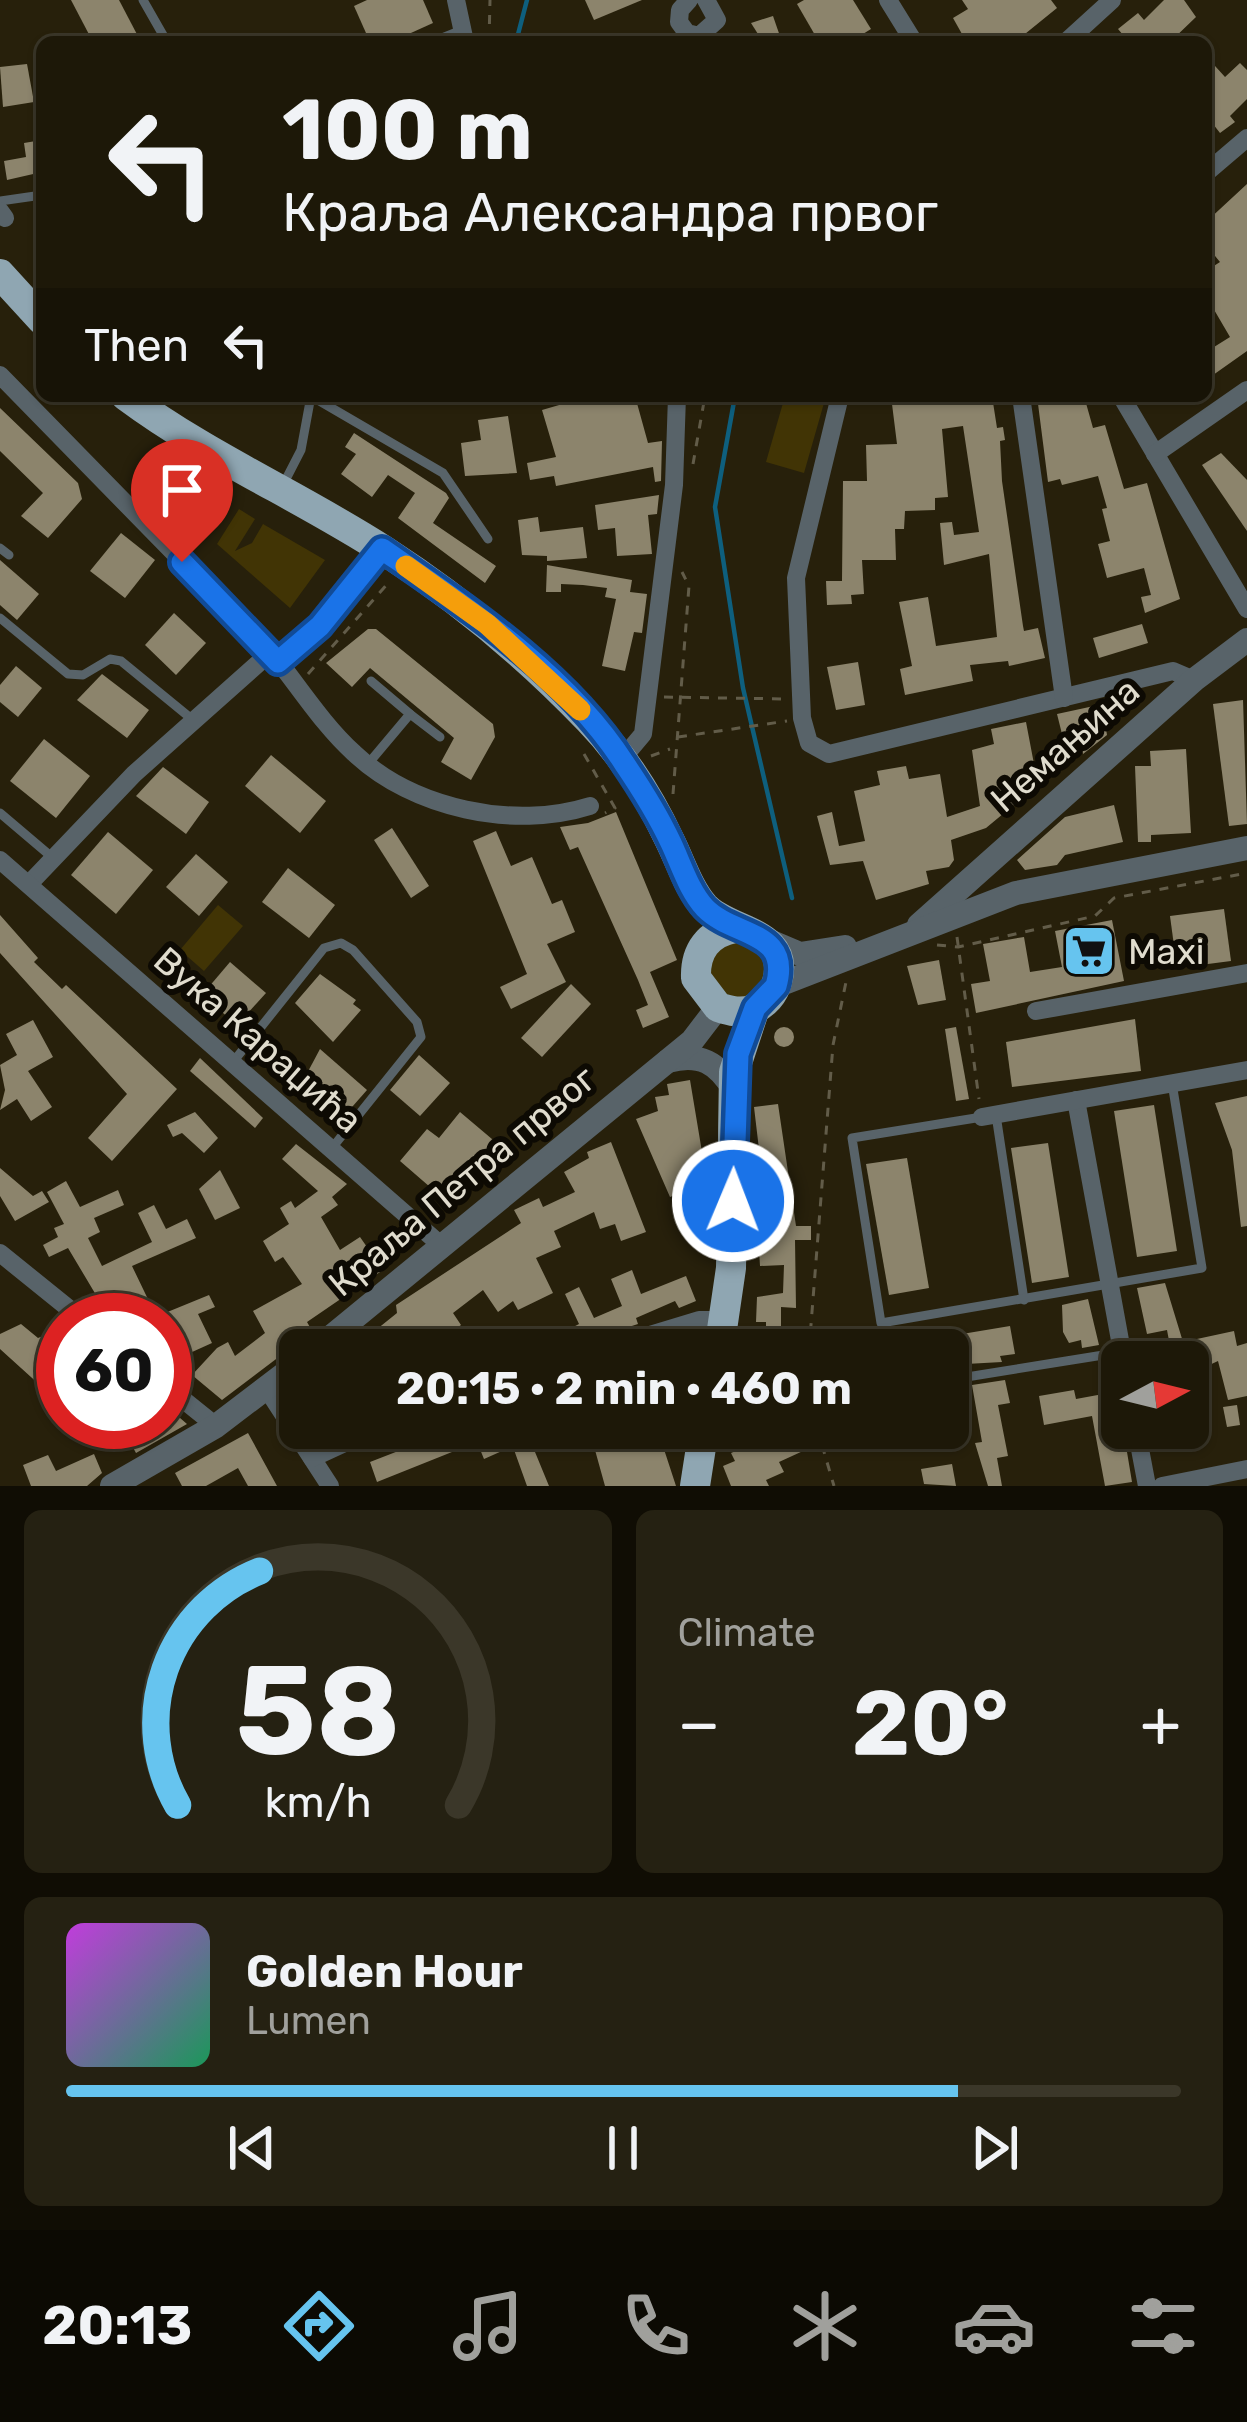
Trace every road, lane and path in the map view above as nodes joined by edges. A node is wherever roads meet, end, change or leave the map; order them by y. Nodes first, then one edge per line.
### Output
1 (143, 0) edge
2 (456, 0) edge
3 (490, 0) edge
4 (689, 0) edge
5 (706, 0) edge
6 (888, 0) edge
7 (1112, 0) edge
8 (718, 34) edge
9 (164, 36) edge
10 (464, 36) edge
11 (489, 36) edge
12 (910, 36) edge
13 (1073, 36) edge
14 (1247, 138) edge
15 (1212, 168) edge
16 (36, 197) edge
17 (2, 210) edge
18 (4, 279) edge
19 (36, 314) edge
20 (0, 375) edge
21 (1247, 390) edge
22 (136, 402) edge
23 (310, 402) edge
24 (321, 402) edge
25 (677, 402) edge
26 (705, 402) edge
27 (839, 402) edge
28 (1022, 402) edge
29 (1125, 402) edge
30 (1155, 454) junction
31 (693, 468) dead end
32 (278, 492) junction
33 (488, 539) dead end
34 (382, 549) junction
35 (675, 558) dead end
36 (1247, 609) edge
37 (0, 618) edge
38 (1247, 640) edge
39 (274, 657) junction
40 (1183, 675) junction
41 (371, 681) dead end
42 (685, 698) junction
43 (1064, 698) junction
44 (801, 710) junction
45 (410, 714) junction
46 (193, 720) junction
47 (440, 737) dead end
48 (676, 737) junction
49 (621, 748) junction
50 (673, 748) junction
51 (368, 764) junction
52 (660, 805) junction
53 (590, 806) joint
54 (0, 813) edge
55 (1247, 848) edge
56 (52, 858) junction
57 (0, 860) edge
58 (978, 869) junction
59 (1247, 873) edge
60 (29, 884) junction
61 (1016, 893) junction
62 (944, 913) junction
63 (735, 928) junction
64 (919, 939) junction
65 (767, 940) junction
66 (958, 947) junction
67 (702, 948) junction
68 (858, 956) junction
69 (1247, 973) edge
70 (766, 997) junction
71 (713, 1001) junction
72 (1036, 1012) dead end
73 (233, 1062) junction
74 (655, 1066) junction
75 (1247, 1070) edge
76 (734, 1081) junction
77 (1172, 1083) junction
78 (1076, 1100) junction
79 (989, 1116) junction
80 (332, 1148) junction
81 (442, 1246) junction
82 (0, 1253) edge
83 (1110, 1284) junction
84 (50, 1293) edge
85 (1024, 1300) junction
86 (341, 1329) edge
87 (669, 1329) edge
88 (713, 1329) edge
89 (722, 1329) edge
90 (811, 1329) edge
91 (1120, 1341) edge
92 (1101, 1360) edge
93 (969, 1377) edge
94 (279, 1380) edge
95 (268, 1389) junction
96 (192, 1407) edge
97 (216, 1426) junction
98 (332, 1449) edge
99 (701, 1449) edge
100 (823, 1449) edge
101 (1140, 1449) edge
102 (312, 1458) junction
103 (1247, 1469) edge
104 (112, 1486) edge
105 (330, 1486) edge
106 (695, 1486) edge
107 (834, 1486) edge
108 (1147, 1486) edge
109 (1162, 1486) edge

1 - 9 lane
2 - 10 street
3 - 11 path
4 - 8 street
5 - 8 street
6 - 12 street
7 - 13 street
14 - 15 street
16 - 17 lane
18 - 19 main road
20 - 39 street
21 - 30 street
22 - 32 main road
23 - 32 lane
24 - 33 lane
25 - 49 street
26 - 31 path
27 - 44 street
28 - 43 street
29 - 30 street
30 - 36 street
32 - 34 main road
34 - 39 street
34 - 49 main road
35 - 42 path
37 - 46 lane
38 - 40 street, Немањина
39 - 46 street
39 - 51 street
40 - 43 street
40 - 58 street, Немањина
41 - 45 lane
42 - 44 path
42 - 48 path
43 - 44 street
44 - 48 path
45 - 47 lane
45 - 51 lane
46 - 56 street
48 - 50 path
49 - 50 path
49 - 52 main road
49 - 53 path
50 - 52 path
51 - 53 street
52 - 63 main road
52 - 67 main road
54 - 56 lane
55 - 61 street
56 - 60 street
57 - 60 street, Вука Караџића
58 - 61 street
58 - 62 street, Немањина
59 - 66 path
60 - 73 street, Вука Караџића
61 - 62 street
62 - 64 street
62 - 65 street
62 - 66 path
63 - 65 main road
63 - 67 main road
64 - 66 path
64 - 68 street
65 - 70 main road
66 - 79 path
67 - 71 main road
68 - 70 street
68 - 90 path
69 - 72 street
70 - 71 main road
70 - 76 main road
71 - 74 street, Краља Петра првог
71 - 76 main road
73 - 80 street, Вука Караџића
73 - 80 lane
74 - 76 street
74 - 81 street, Краља Петра првог
75 - 77 street
76 - 89 main road
77 - 78 street
77 - 83 lane
78 - 79 street
78 - 83 street
79 - 85 lane
79 - 85 lane
80 - 81 street, Вука Караџића
81 - 86 street, Краља Петра првог
82 - 84 street
83 - 85 lane
83 - 91 street
87 - 88 street
92 - 93 lane
94 - 95 street
95 - 97 street
95 - 102 street
96 - 97 street
97 - 104 street
98 - 102 street
99 - 106 main road
100 - 107 path
101 - 108 street
102 - 105 street
103 - 109 street

